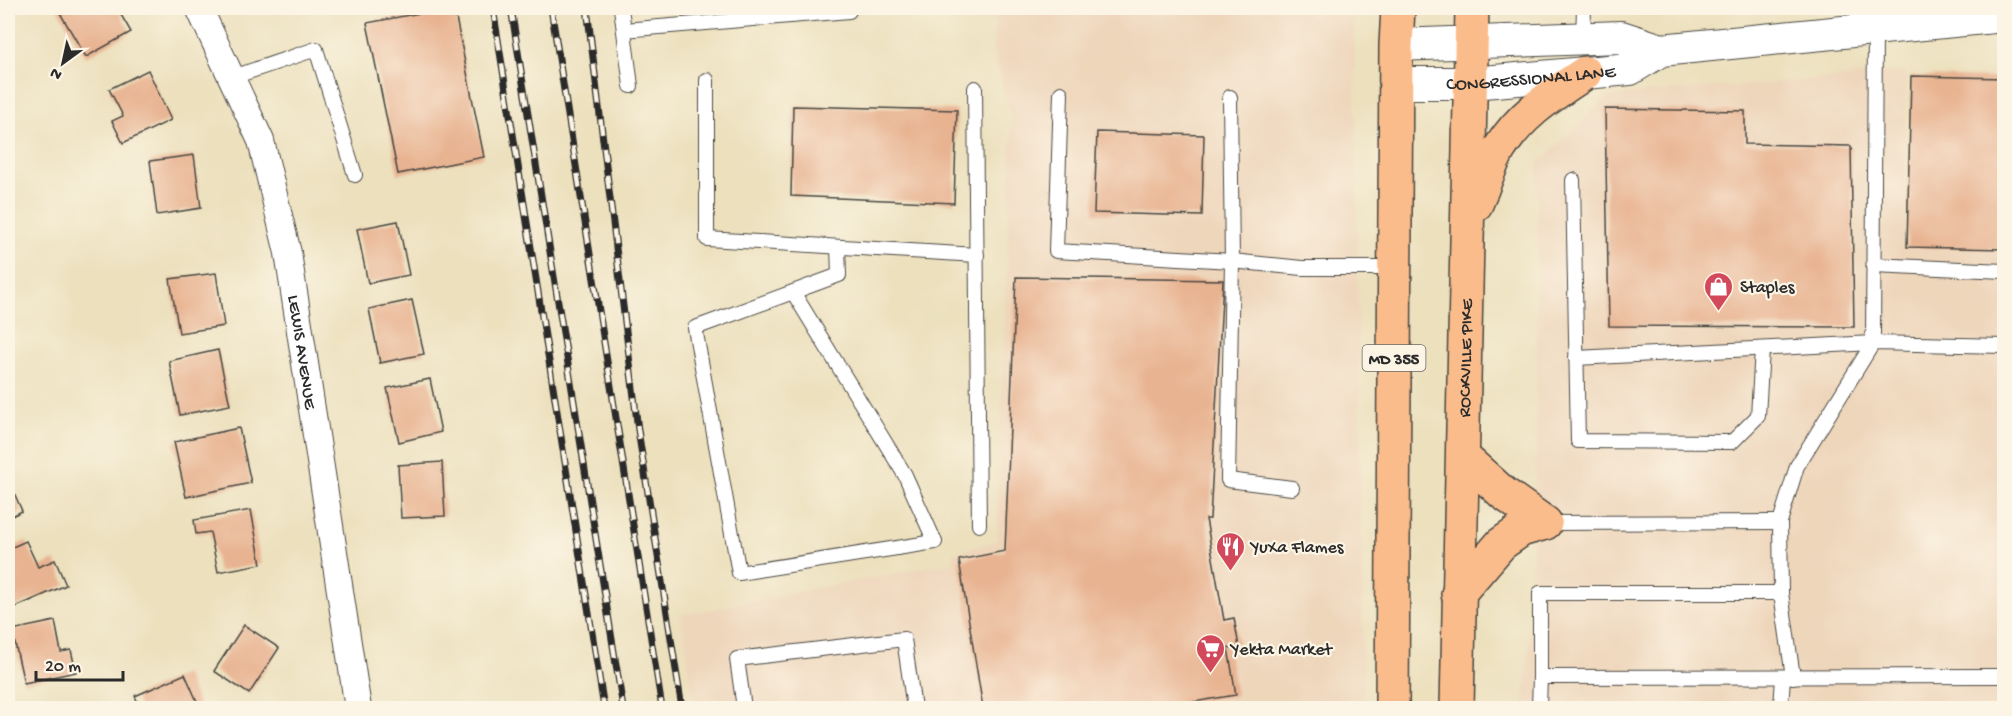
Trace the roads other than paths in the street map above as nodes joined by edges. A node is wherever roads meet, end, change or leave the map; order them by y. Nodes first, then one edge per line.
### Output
1 (199, 8) edge
2 (621, 8) edge
3 (1398, 8) edge
4 (1472, 8) edge
5 (1584, 8) edge
6 (849, 11) dead end
7 (1991, 14) edge
8 (1875, 28) junction
9 (624, 30) junction
10 (1583, 38) junction
11 (1472, 42) junction
12 (1396, 45) junction
13 (1661, 50) junction
14 (1585, 73) junction
15 (232, 77) junction
16 (707, 80) dead end
17 (1396, 83) junction
18 (1472, 83) junction
19 (631, 86) dead end
20 (975, 88) dead end
21 (1061, 93) dead end
22 (1230, 97) dead end
23 (355, 176) dead end
24 (1573, 180) dead end
25 (1468, 225) junction
26 (838, 247) junction
27 (977, 255) junction
28 (1232, 261) junction
29 (1873, 265) junction
30 (1395, 268) junction
31 (2004, 271) edge
32 (792, 292) junction
33 (1873, 343) junction
34 (2004, 346) edge
35 (1762, 349) junction
36 (1576, 358) junction
37 (1464, 458) junction
38 (1292, 488) dead end
39 (1779, 522) junction
40 (1545, 523) junction
41 (979, 525) dead end
42 (1782, 593) junction
43 (1458, 594) junction
44 (2004, 676) edge
45 (1540, 677) junction
46 (1788, 677) junction
47 (358, 708) edge
48 (744, 708) edge
49 (914, 708) edge
50 (1392, 708) edge
51 (1457, 708) edge
52 (1539, 708) edge
53 (1781, 708) edge

1 - 15 street, LEWIS AVENUE
2 - 9 lane
3 - 12 main road, MD 355
4 - 11 main road, ROCKVILLE PIKE
5 - 10 lane
6 - 9 lane
7 - 8 street, CONGRESSIONAL LANE
8 - 13 street, CONGRESSIONAL LANE
8 - 29 lane
9 - 19 lane
10 - 11 street, CONGRESSIONAL LANE
10 - 13 street, CONGRESSIONAL LANE
11 - 12 street, CONGRESSIONAL LANE
11 - 18 main road, ROCKVILLE PIKE
12 - 17 main road, MD 355
13 - 14 street, CONGRESSIONAL LANE
14 - 18 street, CONGRESSIONAL LANE
14 - 25 main road
15 - 23 lane
15 - 47 street, LEWIS AVENUE
16 - 26 lane
17 - 18 street, CONGRESSIONAL LANE
17 - 30 main road, MD 355
18 - 25 main road, ROCKVILLE PIKE
20 - 27 lane
21 - 28 lane
22 - 28 lane
24 - 36 lane
25 - 37 main road, ROCKVILLE PIKE
26 - 27 lane
26 - 32 lane
27 - 41 lane
28 - 30 lane
28 - 38 lane
29 - 31 lane
29 - 33 lane
30 - 50 main road, MD 355
32 - 32 lane
33 - 34 lane
33 - 35 lane
33 - 39 lane
35 - 36 lane
35 - 36 lane
37 - 40 main road
37 - 43 main road, ROCKVILLE PIKE
39 - 40 lane
39 - 42 lane
40 - 43 main road
42 - 45 lane
42 - 46 lane
43 - 51 main road, ROCKVILLE PIKE
44 - 46 lane
45 - 46 lane
45 - 52 lane
46 - 53 lane
48 - 49 lane

